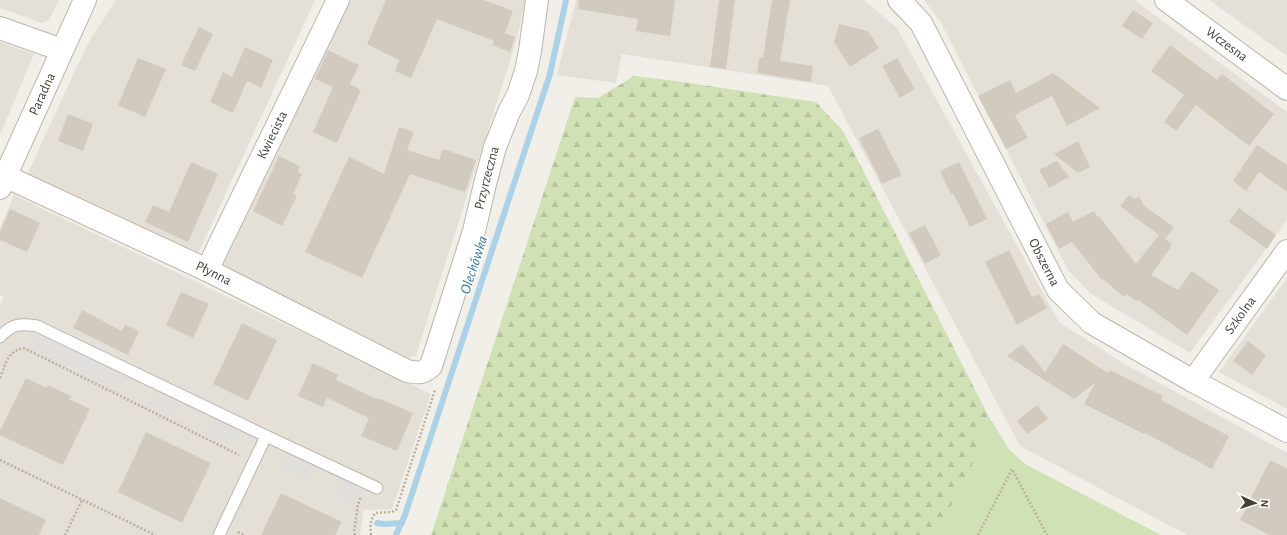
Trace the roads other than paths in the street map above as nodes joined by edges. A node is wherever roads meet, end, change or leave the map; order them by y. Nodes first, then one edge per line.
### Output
1 (85, 0) edge
2 (338, 0) edge
3 (537, 0) edge
4 (899, 0) edge
5 (1166, 0) edge
6 (0, 28) edge
7 (62, 50) junction
8 (1287, 88) edge
9 (2, 182) edge
10 (1287, 251) edge
11 (207, 270) junction
12 (0, 337) edge
13 (420, 373) joint
14 (1193, 381) junction
15 (1287, 431) edge
16 (266, 436) junction
17 (377, 488) dead end
18 (219, 535) edge

1 - 7 street, Paradna
2 - 11 street, Kwiecista
3 - 13 street, Przyrzeczna
4 - 14 street, Obszerna
5 - 8 street, Wczesna
6 - 7 street
7 - 9 street, Paradna
9 - 11 street, Płynna
10 - 14 street, Szkolna
11 - 13 street, Płynna
12 - 16 lane
14 - 15 street, Obszerna
16 - 17 lane
16 - 18 lane

